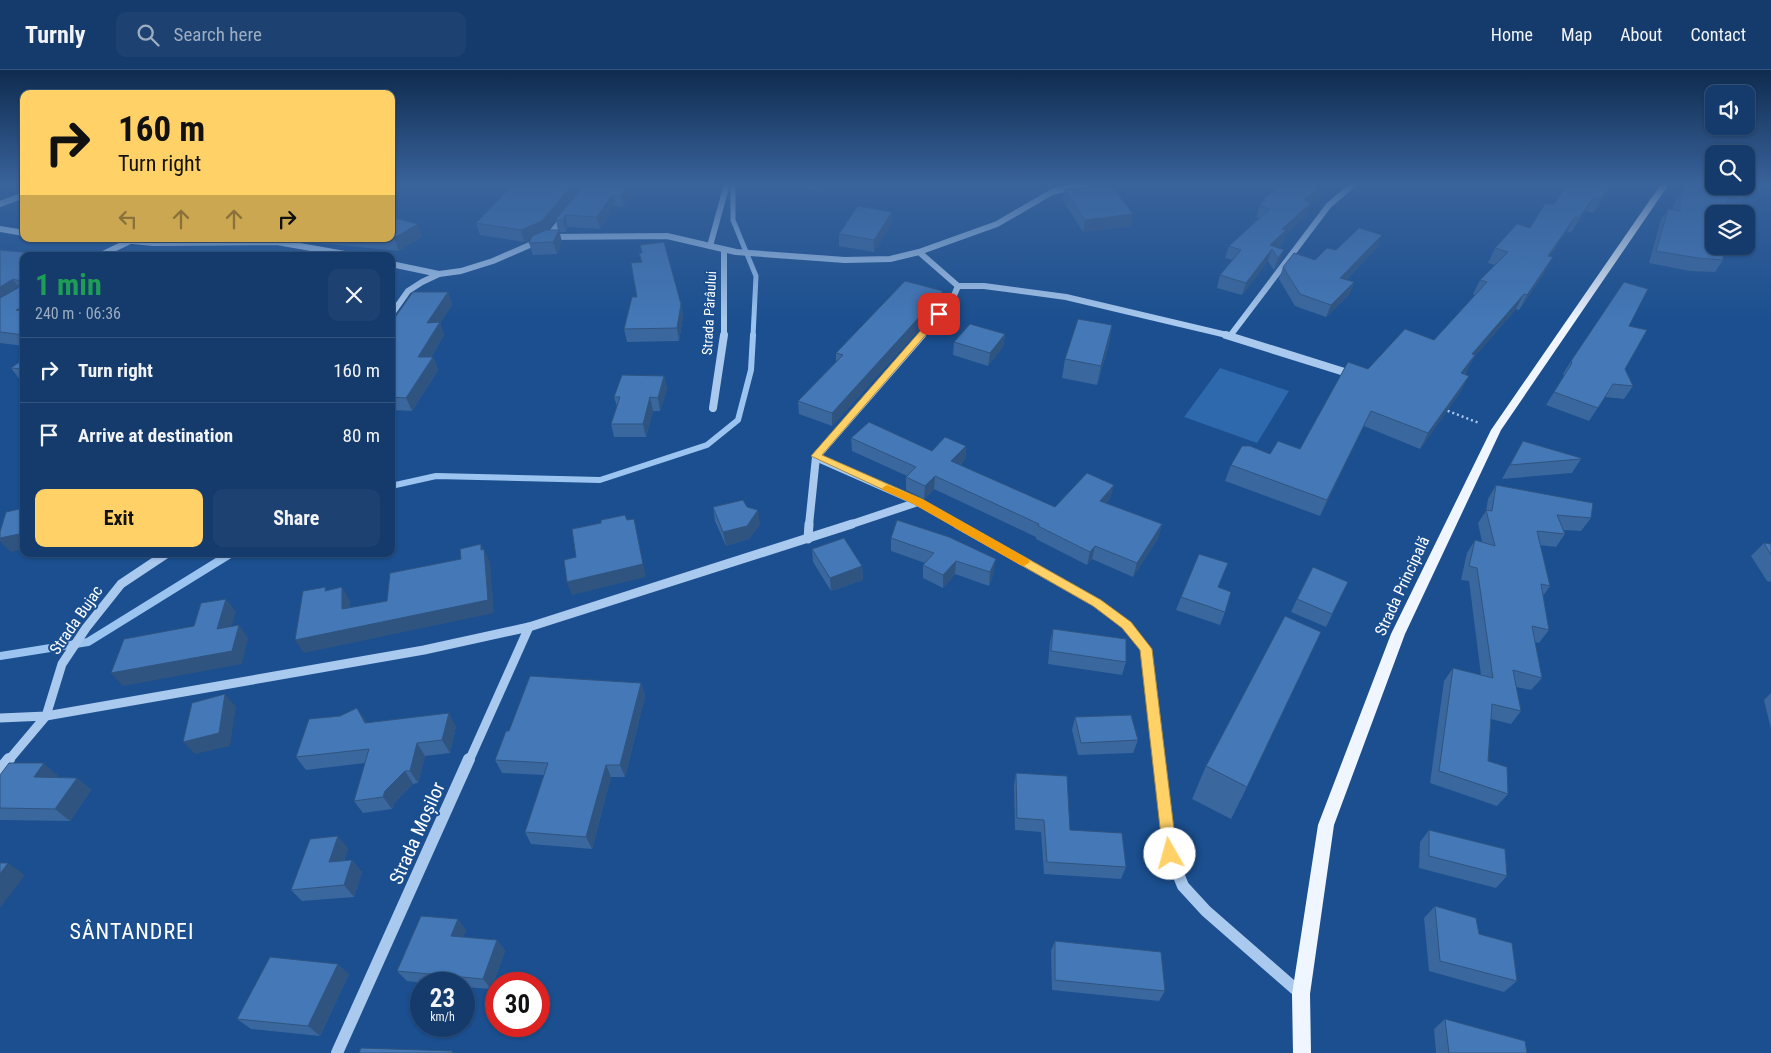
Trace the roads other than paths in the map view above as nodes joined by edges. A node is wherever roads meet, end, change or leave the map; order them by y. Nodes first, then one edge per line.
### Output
1 (5, 230) edge
2 (554, 230) edge
3 (715, 230) edge
4 (981, 230) edge
5 (1310, 230) edge
6 (1633, 230) edge
7 (20, 232) edge
8 (548, 237) junction
9 (129, 242) edge
10 (142, 242) edge
11 (277, 242) edge
12 (277, 242) edge
13 (710, 246) junction
14 (724, 250) junction
15 (108, 252) edge
16 (336, 252) edge
17 (920, 252) junction
18 (395, 265) edge
19 (439, 274) junction
20 (958, 286) junction
21 (395, 309) edge
22 (1230, 336) junction
23 (1354, 376) edge
24 (712, 408) dead end
25 (816, 456) junction
26 (918, 502) junction
27 (808, 539) junction
28 (162, 557) edge
29 (529, 627) junction
30 (46, 716) junction
31 (0, 718) edge
32 (0, 770) edge
33 (1301, 994) junction
34 (337, 1053) edge
35 (1302, 1053) edge

1 - 7 street
2 - 8 street
3 - 13 street
4 - 17 street
5 - 22 street
6 - 33 main road, Strada Principală
8 - 13 street
8 - 19 street
9 - 15 street
10 - 12 street
11 - 16 street
13 - 14 street
14 - 17 street
14 - 24 street, Strada Pârâului
17 - 20 street
18 - 19 street
19 - 21 street
20 - 22 street
20 - 25 street
22 - 23 street
25 - 26 street
25 - 27 street
26 - 27 street
26 - 33 street
27 - 29 street
28 - 30 street, Strada Bujac
29 - 30 street
29 - 34 street, Strada Moșilor
30 - 31 street
30 - 32 street, Strada Bujac
33 - 35 main road, Strada Principală

